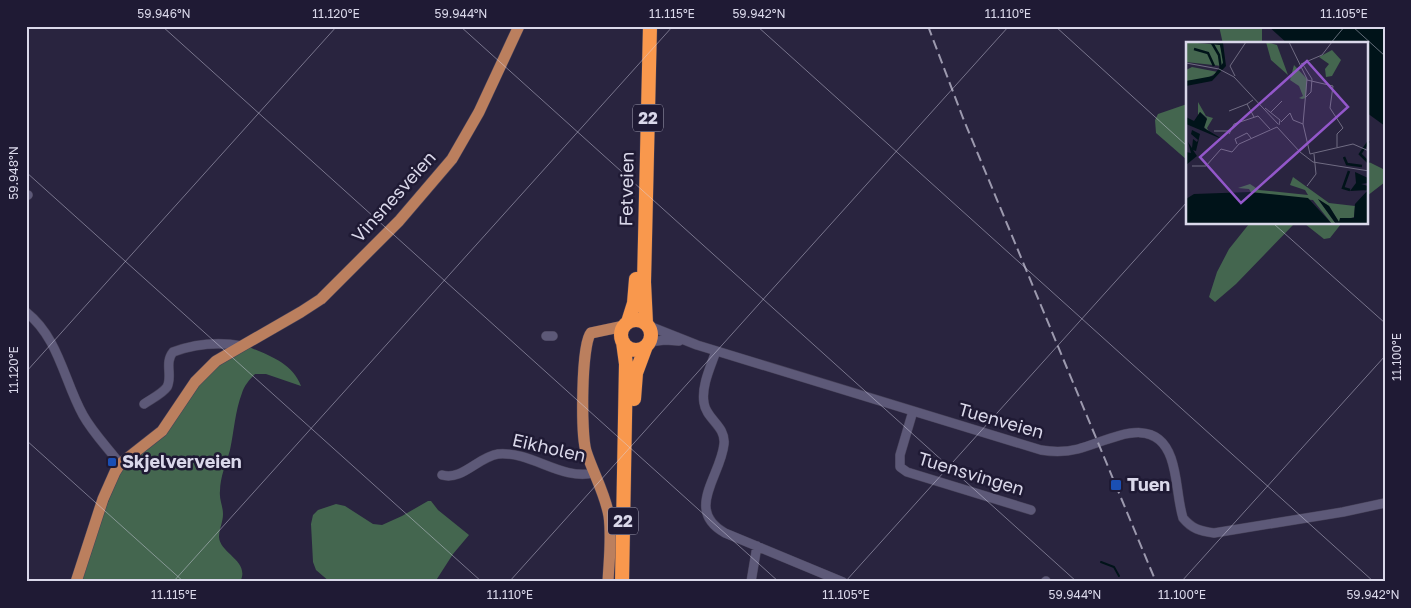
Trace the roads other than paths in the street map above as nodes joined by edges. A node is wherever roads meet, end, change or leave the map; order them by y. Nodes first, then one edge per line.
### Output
1 (519, 26) edge
2 (641, 26) edge
3 (650, 26) edge
4 (26, 312) edge
5 (647, 325) junction
6 (624, 333) junction
7 (647, 344) junction
8 (697, 345) junction
9 (242, 346) junction
10 (716, 351) junction
11 (144, 404) dead end
12 (913, 412) junction
13 (120, 464) junction
14 (594, 473) junction
15 (442, 475) dead end
16 (1385, 503) edge
17 (1031, 510) dead end
18 (756, 546) junction
19 (76, 582) edge
20 (608, 582) edge
21 (622, 582) edge
22 (630, 582) edge
23 (751, 582) edge
24 (843, 582) edge

1 - 9 main road, Vinsnesveien
2 - 6 highway, Fetveien / 22
3 - 5 highway, Fetveien / 22
4 - 13 street
5 - 6 highway
5 - 7 highway, 22
5 - 8 street, Tuenveien
6 - 7 highway
6 - 14 main road
6 - 21 highway, Fetveien / 22
7 - 8 street, Tuenveien
7 - 22 highway, 22
8 - 10 street, Tuenveien
9 - 11 street
9 - 13 main road, Vinsnesveien
10 - 12 street, Tuenveien
10 - 18 street
12 - 16 street, Tuenveien
12 - 17 street, Tuensvingen
13 - 19 main road, Vinsnesveien
14 - 15 street, Eikholen
14 - 20 main road
18 - 23 street
18 - 24 street

